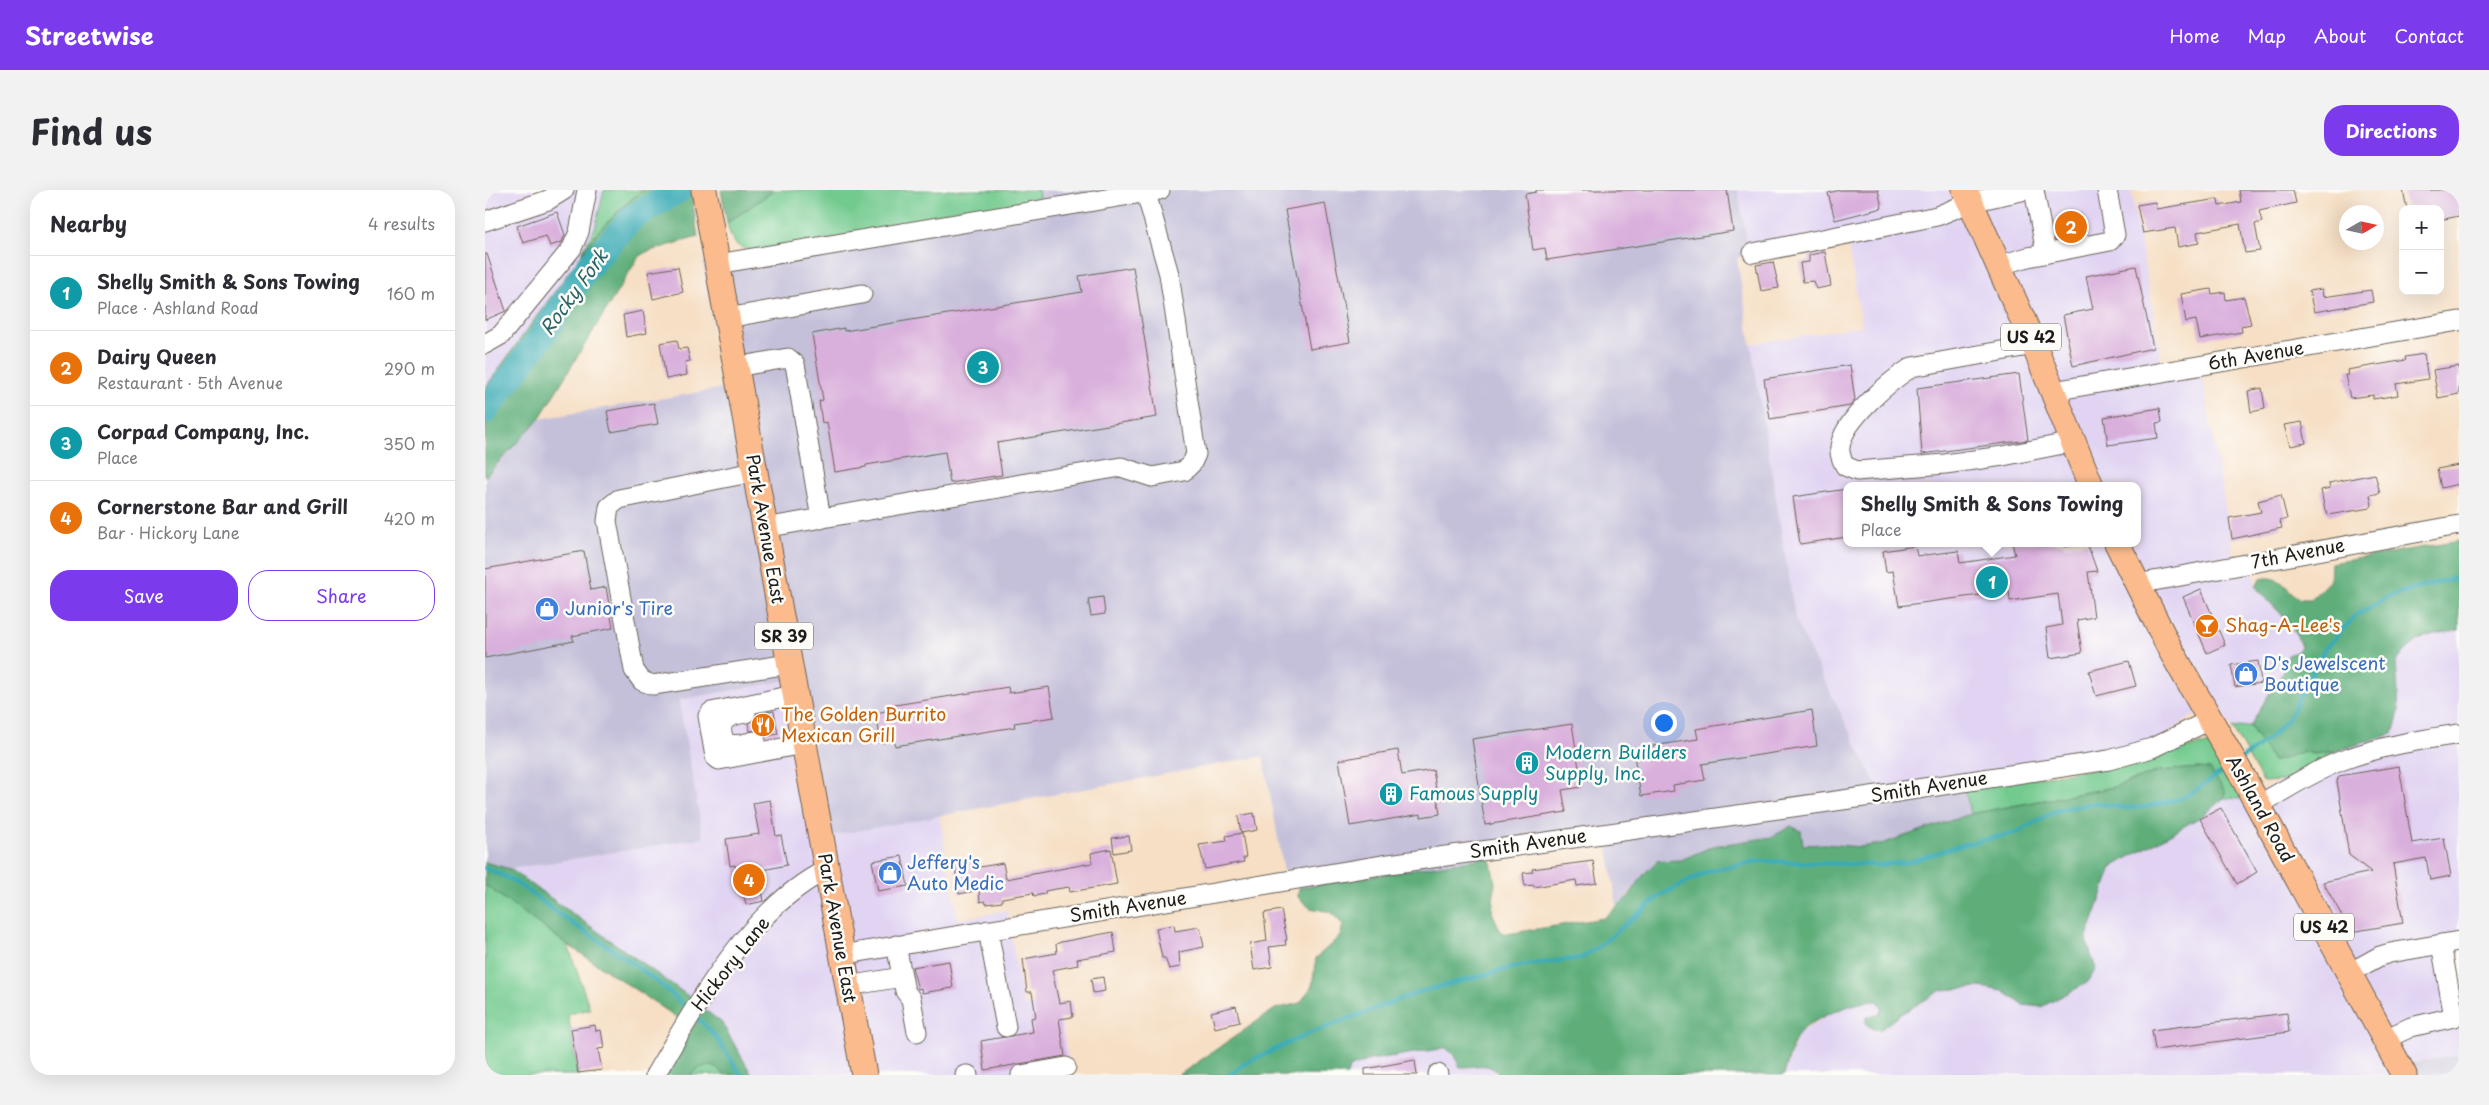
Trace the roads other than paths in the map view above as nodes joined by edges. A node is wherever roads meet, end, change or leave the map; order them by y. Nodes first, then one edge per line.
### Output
1 (565, 190) edge
2 (587, 190) edge
3 (704, 190) edge
4 (2026, 190) edge
5 (2034, 190) edge
6 (2107, 190) edge
7 (1153, 191) edge
8 (1093, 196) edge
9 (1968, 196) edge
10 (485, 221) edge
11 (1753, 253) dead end
12 (2046, 253) junction
13 (717, 264) junction
14 (2000, 265) junction
15 (862, 294) dead end
16 (727, 318) junction
17 (2459, 321) edge
18 (485, 344) edge
19 (2034, 345) junction
20 (735, 367) junction
21 (2053, 391) junction
22 (2073, 442) junction
23 (754, 472) junction
24 (2089, 482) edge
25 (821, 519) junction
26 (2459, 525) edge
27 (764, 528) junction
28 (2119, 547) edge
29 (2137, 584) junction
30 (789, 664) junction
31 (795, 699) junction
32 (2209, 720) junction
33 (2459, 734) edge
34 (802, 738) junction
35 (2258, 806) junction
36 (826, 870) junction
37 (988, 930) junction
38 (2450, 942) edge
39 (897, 946) junction
40 (841, 954) junction
41 (2349, 972) junction
42 (902, 977) junction
43 (847, 986) junction
44 (1006, 1027) dead end
45 (917, 1032) dead end
46 (2385, 1039) junction
47 (1066, 1067) dead end
48 (655, 1075) edge
49 (864, 1075) edge
50 (1021, 1075) edge
51 (2403, 1075) edge

1 - 10 street
2 - 18 street
3 - 13 main road, Park Avenue East / SR 39
4 - 9 street
5 - 12 street
6 - 12 street
7 - 8 street
7 - 25 street
8 - 13 street
9 - 11 street
9 - 14 main road, US 42
12 - 14 street
13 - 16 main road, Park Avenue East / SR 39
14 - 19 main road, US 42
15 - 16 street
16 - 20 main road, Park Avenue East / SR 39
17 - 21 street, 6th Avenue
19 - 21 main road, US 42
19 - 22 street
20 - 23 main road, Park Avenue East / SR 39
20 - 25 street
21 - 22 main road, US 42
22 - 24 main road, US 42
23 - 27 main road, Park Avenue East / SR 39
23 - 30 street
25 - 27 street
26 - 29 street, 7th Avenue
27 - 30 main road, Park Avenue East / SR 39
28 - 29 main road, Ashland Road / US 42
29 - 32 main road, Ashland Road / US 42
30 - 31 main road, Park Avenue East / SR 39
31 - 34 main road, Park Avenue East / SR 39
31 - 34 street
32 - 35 main road, Ashland Road / US 42
32 - 37 street, Smith Avenue
33 - 35 street
34 - 36 main road, Park Avenue East / SR 39
35 - 41 main road, Ashland Road / US 42
36 - 40 main road, Park Avenue East / SR 39
36 - 48 street, Hickory Lane
37 - 39 street, Smith Avenue
37 - 44 street
38 - 41 street
38 - 46 street
39 - 40 street, Smith Avenue
39 - 42 street
40 - 43 main road, Park Avenue East / SR 39
41 - 46 main road, Ashland Road / US 42
42 - 43 street
42 - 45 street
43 - 49 main road, Park Avenue East / SR 39
46 - 51 main road, Ashland Road / US 42
47 - 50 street

